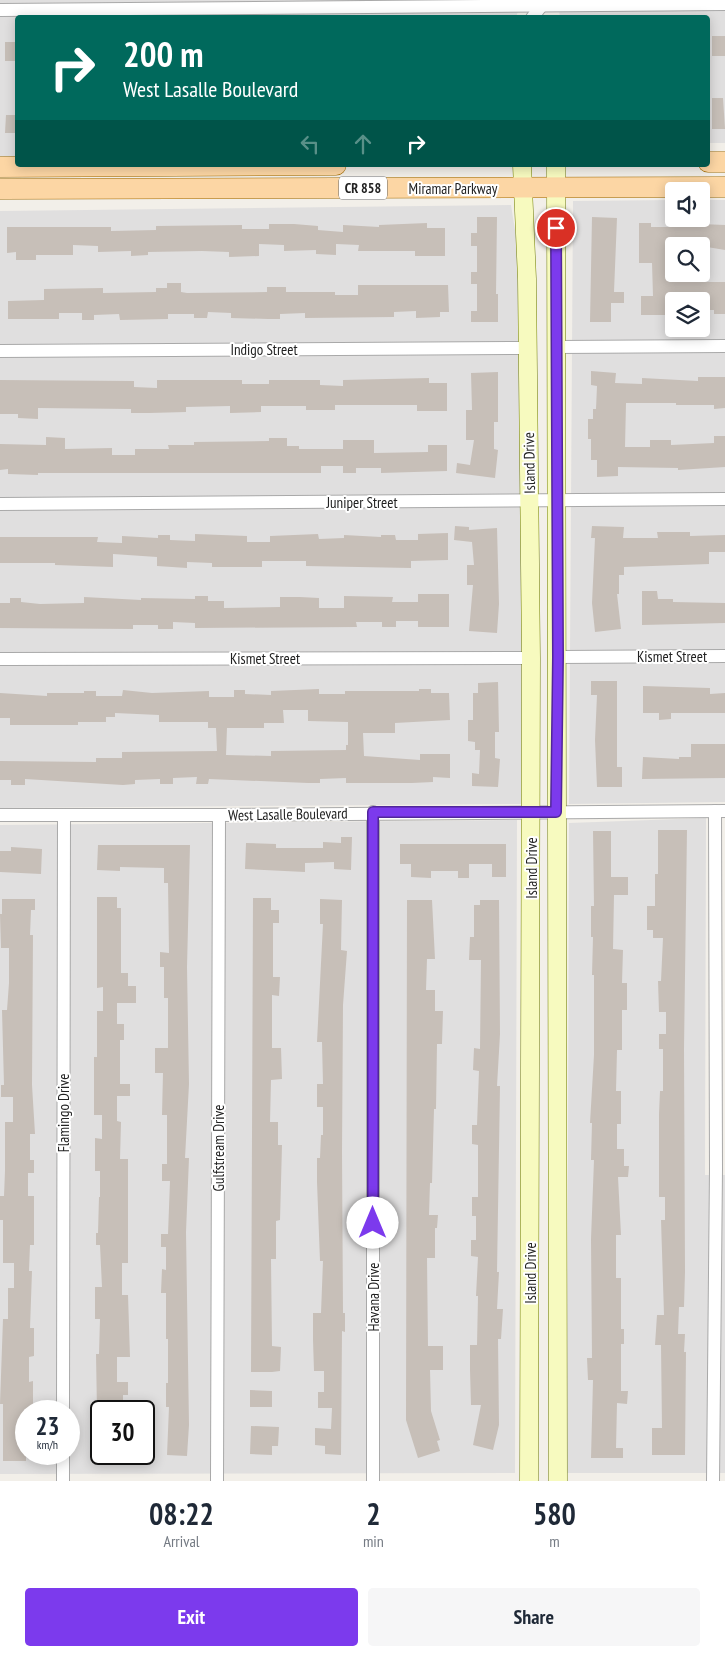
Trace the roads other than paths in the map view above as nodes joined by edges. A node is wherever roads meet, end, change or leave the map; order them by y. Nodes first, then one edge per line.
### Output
1 (542, 2) edge
2 (725, 4) edge
3 (0, 10) edge
4 (534, 15) edge
5 (548, 15) edge
6 (710, 162) edge
7 (725, 162) edge
8 (0, 167) edge
9 (15, 167) edge
10 (522, 167) edge
11 (556, 167) edge
12 (725, 186) edge
13 (523, 188) junction
14 (556, 188) junction
15 (0, 189) edge
16 (725, 346) edge
17 (557, 347) junction
18 (527, 348) junction
19 (0, 350) edge
20 (725, 499) edge
21 (529, 500) junction
22 (558, 500) junction
23 (0, 504) edge
24 (725, 656) edge
25 (558, 657) junction
26 (531, 658) junction
27 (0, 659) edge
28 (720, 811) edge
29 (373, 812) junction
30 (532, 812) junction
31 (556, 812) junction
32 (64, 814) junction
33 (0, 815) edge
34 (219, 815) junction
35 (720, 1169) edge
36 (720, 1324) edge
37 (63, 1400) edge
38 (63, 1465) edge
39 (63, 1481) edge
40 (217, 1481) edge
41 (373, 1481) edge
42 (529, 1481) edge
43 (558, 1481) edge
44 (713, 1481) edge

1 - 2 street
1 - 3 street
1 - 4 street
1 - 5 street
6 - 7 main road
8 - 9 main road, CR 858
10 - 13 street, Island Drive
11 - 14 street, Island Drive
12 - 14 main road, Miramar Parkway / CR 858
13 - 14 main road, Miramar Parkway / CR 858
13 - 15 main road, Miramar Parkway / CR 858
13 - 18 street, Island Drive
14 - 17 street, Island Drive
16 - 17 street
17 - 22 street, Island Drive
18 - 19 street, Indigo Street
18 - 21 street, Island Drive
20 - 22 street, Juniper Street
21 - 22 street, Juniper Street
21 - 23 street, Juniper Street
21 - 26 street, Island Drive
22 - 25 street, Island Drive
24 - 25 street, Kismet Street
25 - 31 street, Island Drive
26 - 27 street, Kismet Street
26 - 30 street, Island Drive
28 - 31 street, West Lasalle Boulevard
28 - 35 street
29 - 30 street, West Lasalle Boulevard
29 - 34 street, West Lasalle Boulevard
29 - 41 street, Havana Drive
30 - 31 street, West Lasalle Boulevard
30 - 42 street, Island Drive
31 - 43 street, Island Drive
32 - 33 street, West Lasalle Boulevard
32 - 34 street, West Lasalle Boulevard
32 - 37 street, Flamingo Drive
34 - 40 street, Gulfstream Drive
35 - 36 street
36 - 44 street
38 - 39 street

